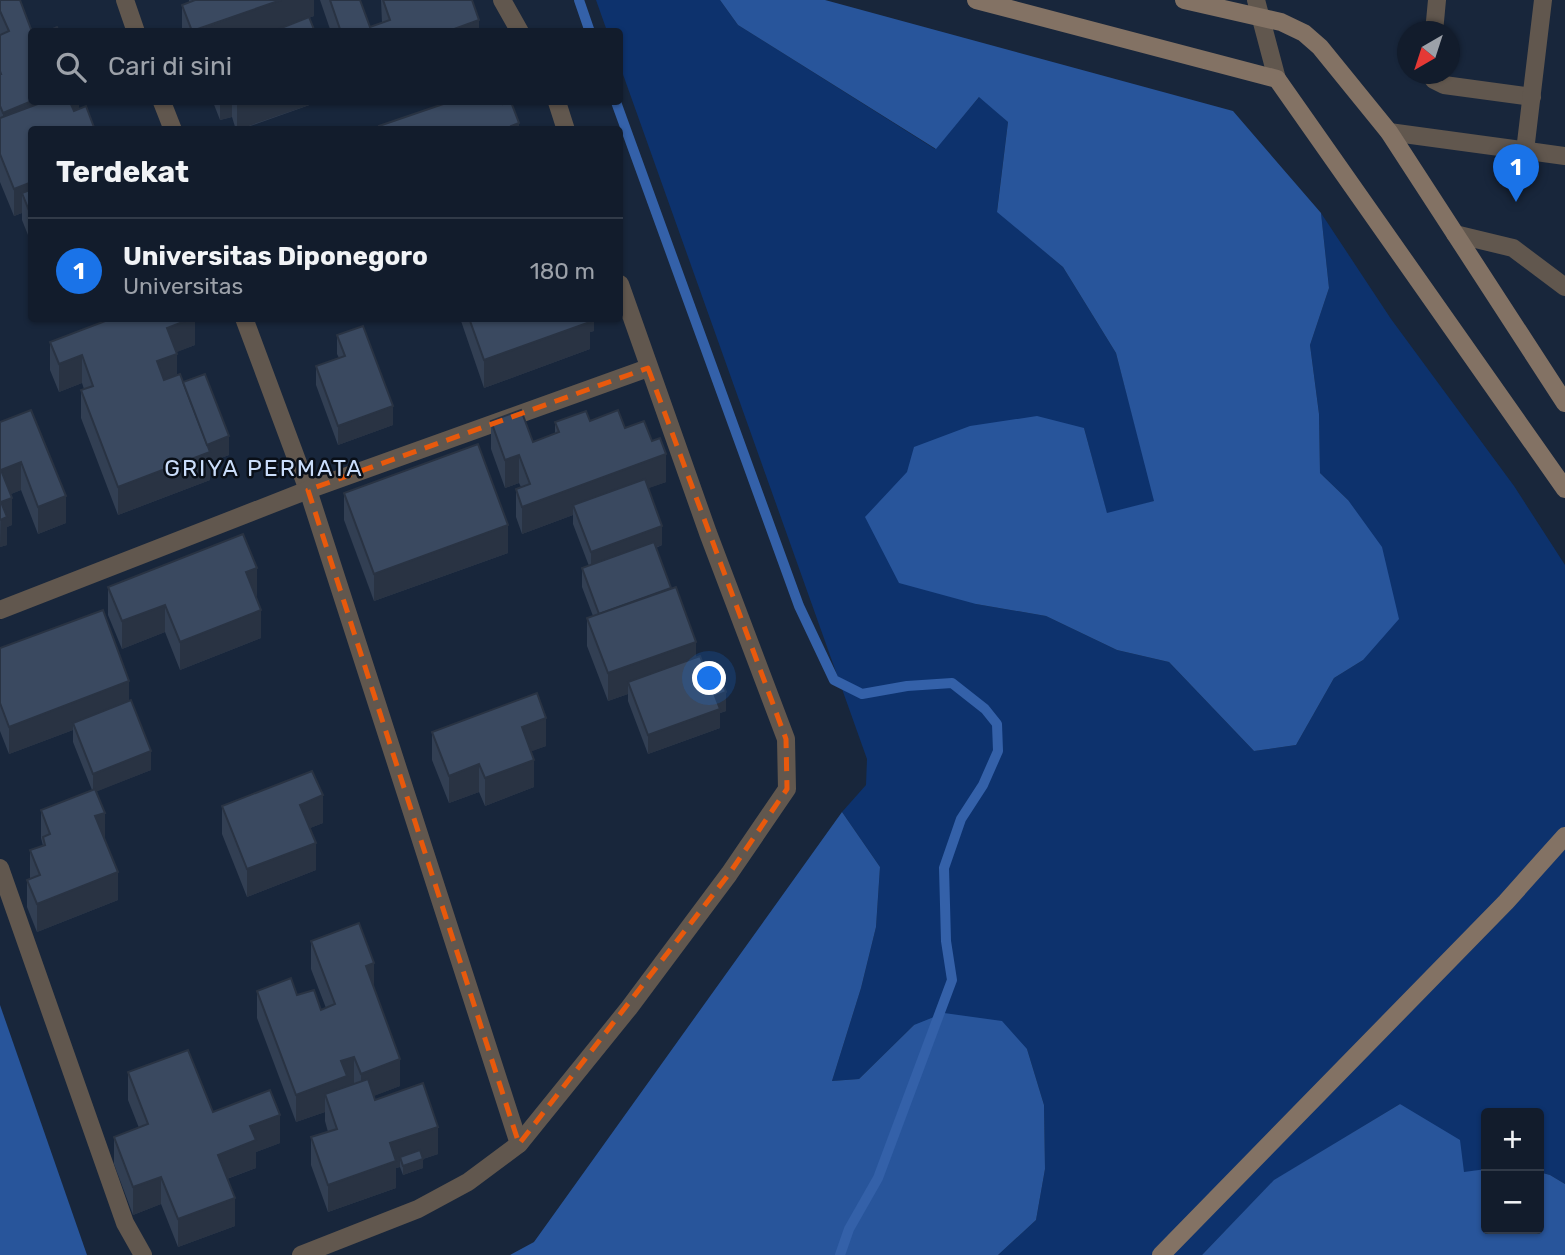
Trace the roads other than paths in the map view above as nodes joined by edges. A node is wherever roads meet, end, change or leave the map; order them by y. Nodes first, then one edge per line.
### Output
1 (125, 0) edge
2 (502, 0) edge
3 (976, 0) edge
4 (1184, 0) edge
5 (1256, 0) edge
6 (1437, 0) edge
7 (1543, 0) edge
8 (1263, 20) junction
9 (1435, 21) edge
10 (135, 28) edge
11 (518, 28) edge
12 (1277, 79) junction
13 (1442, 84) edge
14 (1532, 97) junction
15 (163, 105) edge
16 (558, 105) edge
17 (171, 126) edge
18 (565, 126) edge
19 (1389, 132) junction
20 (1525, 151) junction
21 (1565, 156) edge
22 (1455, 234) junction
23 (1565, 287) edge
24 (623, 293) edge
25 (245, 322) edge
26 (648, 368) junction
27 (1565, 404) edge
28 (1565, 489) edge
29 (308, 490) junction
30 (0, 610) edge
31 (1565, 836) edge
32 (0, 868) edge
33 (519, 1144) junction
34 (143, 1255) edge
35 (301, 1255) edge
36 (1161, 1255) edge

1 - 10 street
2 - 11 street
3 - 12 street
4 - 8 street
5 - 8 street
6 - 9 street
7 - 14 street
8 - 12 street
8 - 19 street
12 - 28 street
13 - 14 street
14 - 20 street
15 - 17 street
16 - 18 street
19 - 20 street
19 - 22 street
20 - 21 street
22 - 23 street
22 - 27 street
24 - 26 street
25 - 29 street
26 - 29 street
26 - 33 street
29 - 30 street
29 - 33 street
31 - 36 street
32 - 34 street
33 - 35 street

